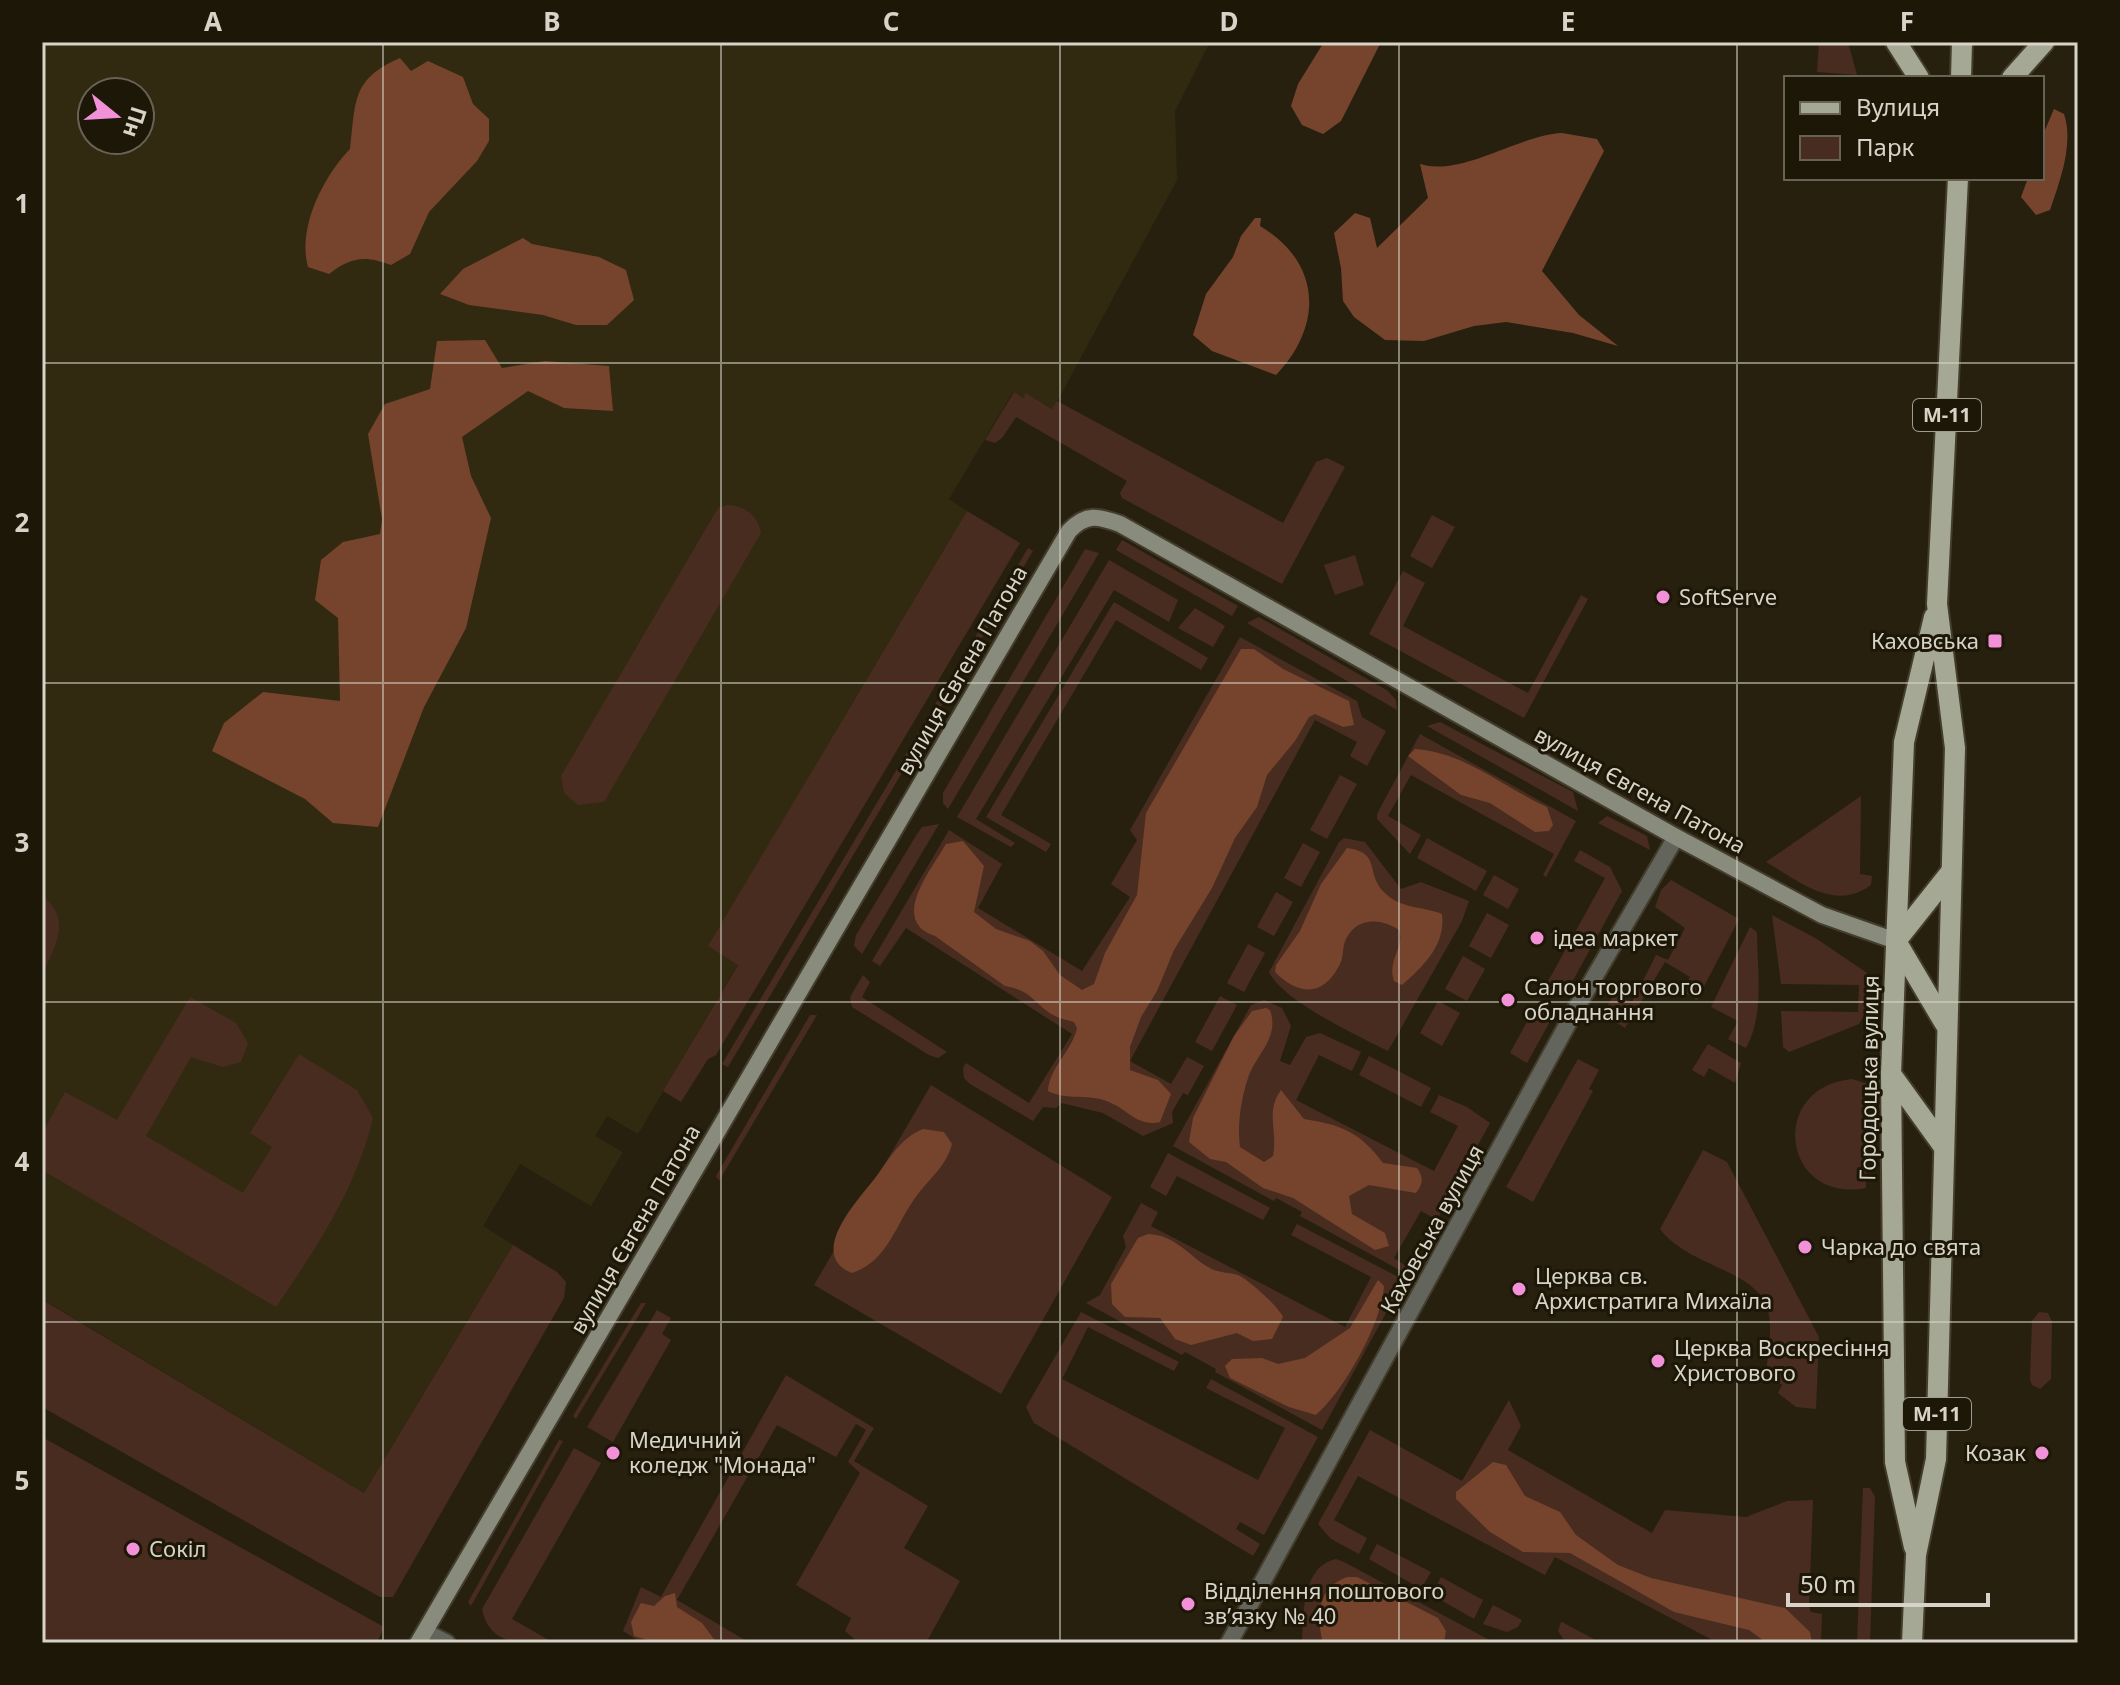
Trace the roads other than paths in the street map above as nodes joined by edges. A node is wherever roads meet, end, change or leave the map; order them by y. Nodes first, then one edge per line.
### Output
1 (1896, 42) edge
2 (1962, 42) edge
3 (2044, 42) edge
4 (1918, 76) edge
5 (1961, 76) edge
6 (2014, 76) edge
7 (1958, 180) edge
8 (1937, 604) junction
9 (1676, 837) junction
10 (1950, 873) junction
11 (1896, 941) junction
12 (1946, 1026) junction
13 (1891, 1074) junction
14 (1943, 1146) junction
15 (1916, 1555) junction
16 (422, 1638) edge
17 (447, 1643) edge
18 (1229, 1643) edge
19 (1912, 1643) edge

1 - 4 main road
2 - 5 main road
3 - 6 main road
7 - 8 main road, Городоцька вулиця / М-11
8 - 10 main road, Городоцька вулиця / М-11
8 - 11 main road, Городоцька вулиця / М-11
9 - 11 street, вулиця Євгена Патона
9 - 16 street, вулиця Євгена Патона
9 - 18 street, Каховська вулиця
10 - 11 main road
10 - 12 main road, Городоцька вулиця / М-11
11 - 12 main road
11 - 13 main road, Городоцька вулиця / М-11
12 - 14 main road, Городоцька вулиця / М-11
13 - 14 main road
13 - 15 main road, Городоцька вулиця / М-11
14 - 15 main road, Городоцька вулиця / М-11
15 - 19 main road, Городоцька вулиця / М-11
16 - 17 street

